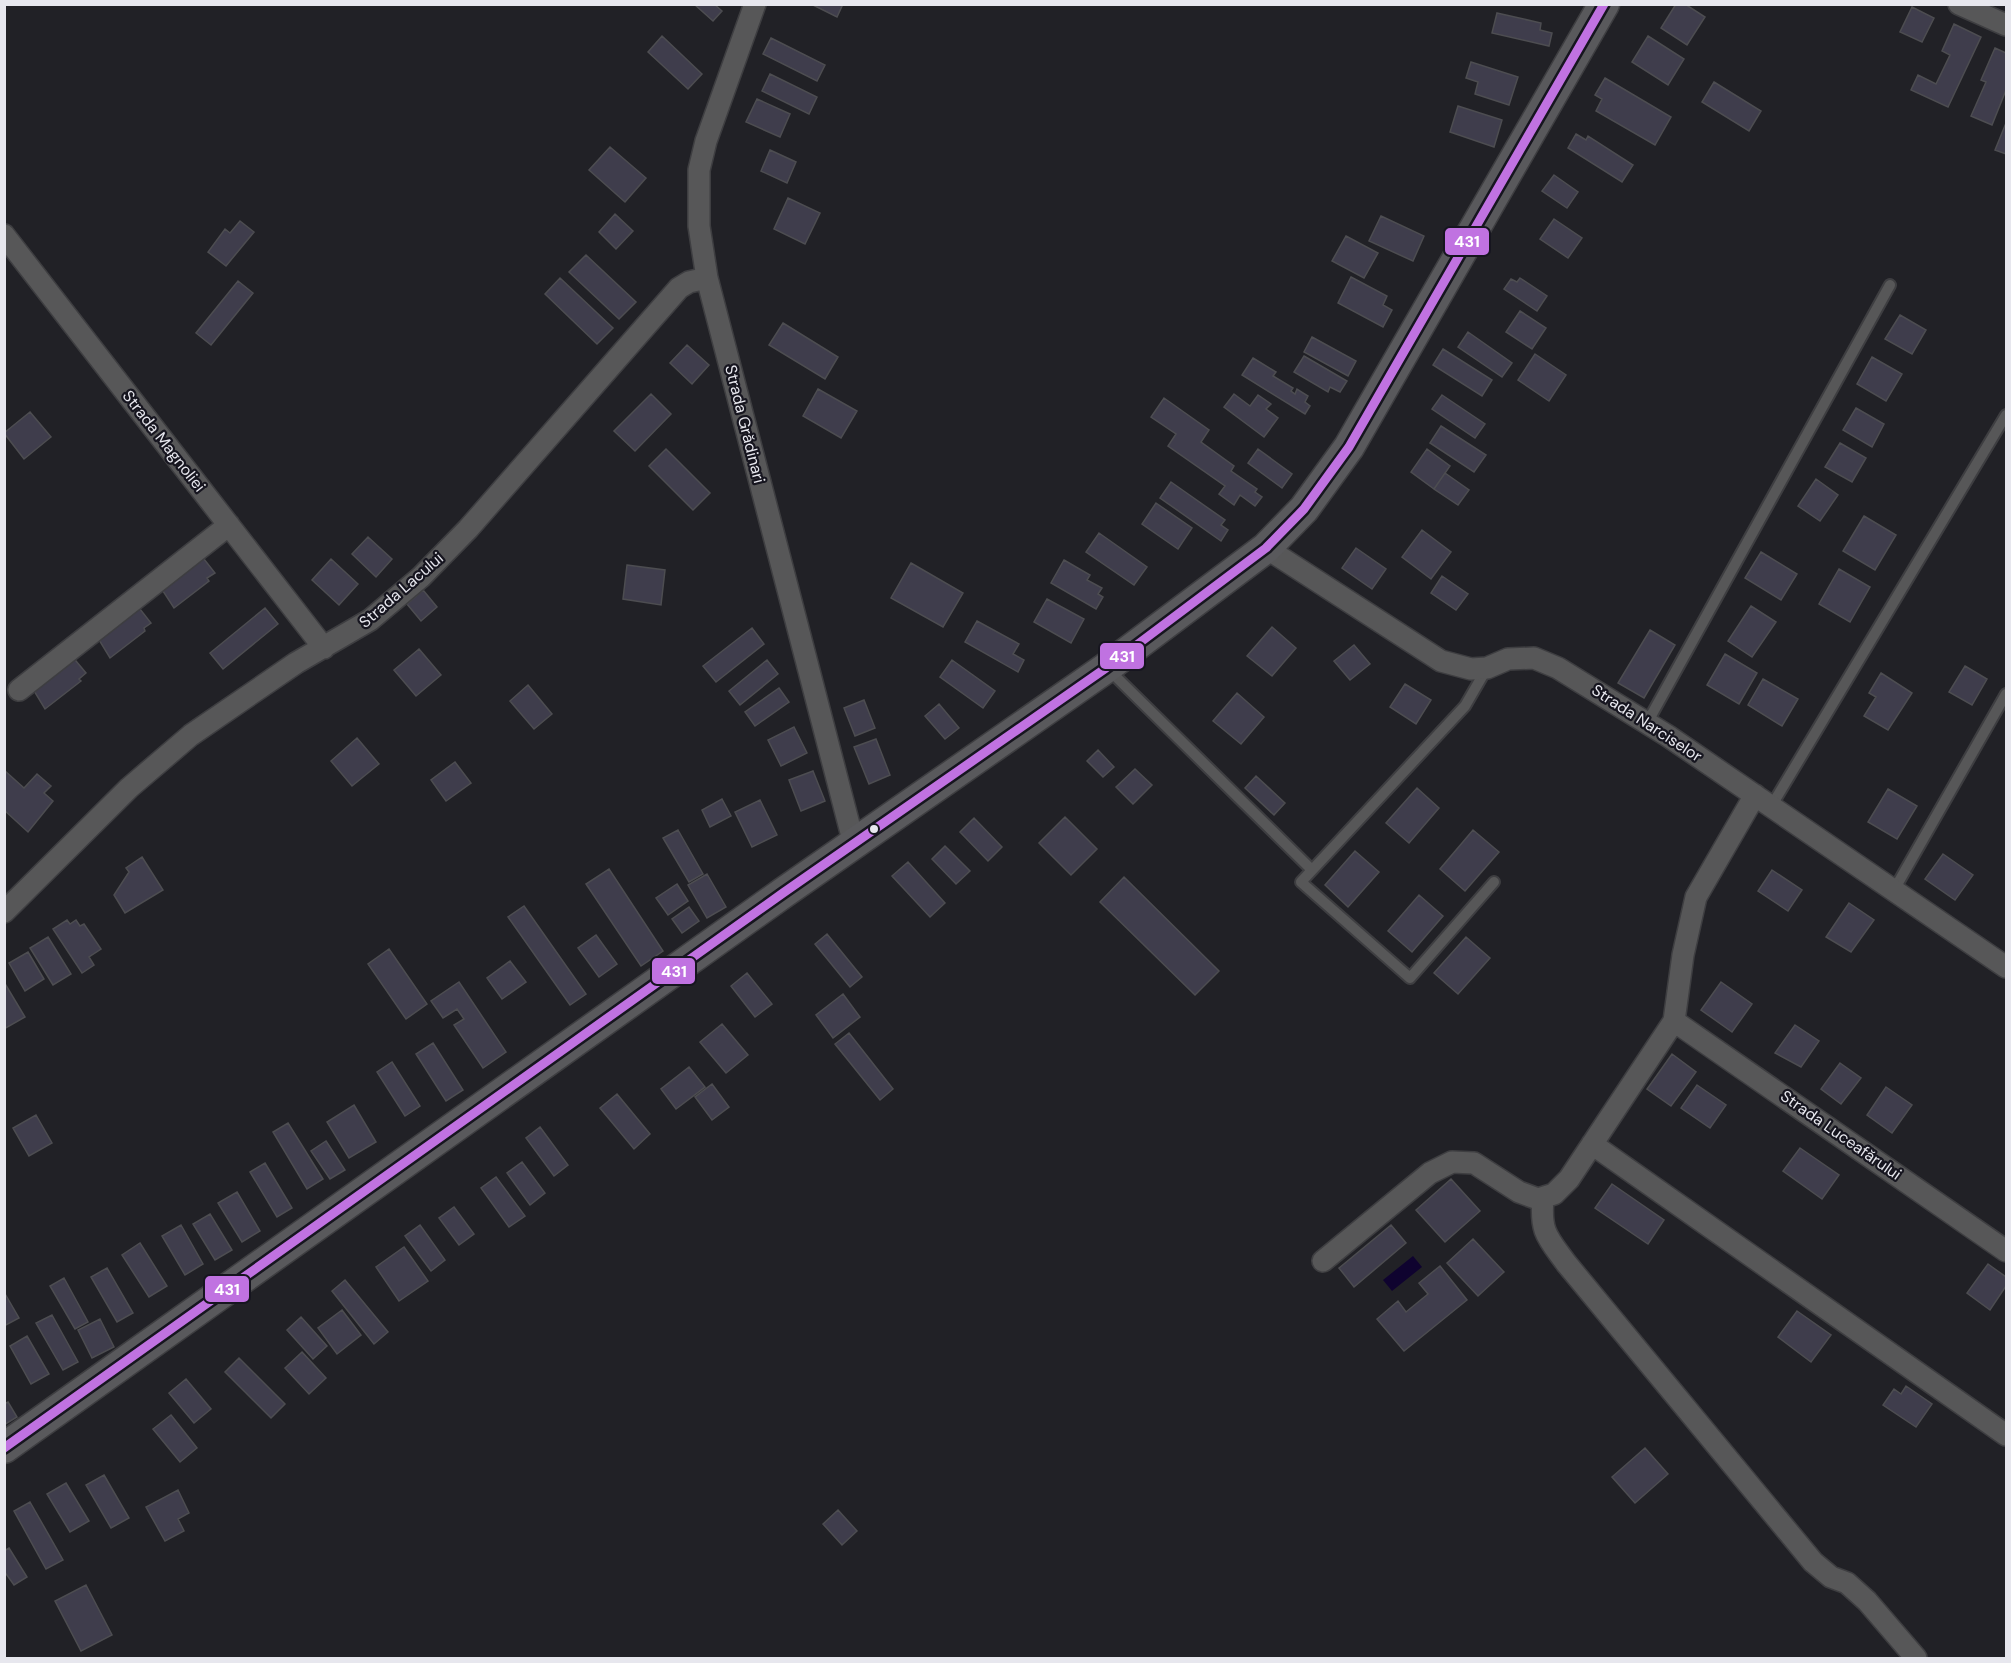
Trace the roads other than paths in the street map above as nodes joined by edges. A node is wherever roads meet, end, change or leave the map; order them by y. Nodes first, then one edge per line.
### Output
1 (755, 4) edge
2 (1604, 4) edge
3 (1959, 4) edge
4 (2007, 25) edge
5 (4, 235) edge
6 (707, 278) junction
7 (1890, 285) dead end
8 (2007, 415) edge
9 (229, 525) junction
10 (1266, 548) junction
11 (324, 648) junction
12 (1106, 668) junction
13 (1487, 668) junction
14 (19, 690) dead end
15 (2007, 694) edge
16 (1647, 723) junction
17 (1763, 800) junction
18 (854, 844) junction
19 (1312, 870) junction
20 (1494, 882) dead end
21 (1894, 890) junction
22 (4, 912) edge
23 (2004, 959) edge
24 (1674, 1021) junction
25 (1592, 1144) junction
26 (1543, 1198) junction
27 (2007, 1251) edge
28 (1323, 1261) dead end
29 (2007, 1435) edge
30 (4, 1448) edge
31 (1916, 1659) edge

1 - 6 street, Strada Grădinari
2 - 10 main road
3 - 4 street
5 - 9 street, Strada Magnoliei
6 - 11 street, Strada Lacului
6 - 18 street, Strada Grădinari
7 - 16 lane
8 - 17 lane
9 - 11 street, Strada Magnoliei
9 - 14 street
10 - 12 main road
10 - 13 street, Strada Narciselor
11 - 22 street, Strada Lacului
12 - 18 main road
12 - 19 lane
13 - 16 street, Strada Narciselor
13 - 19 lane
15 - 21 lane
16 - 17 street, Strada Narciselor
17 - 21 street, Strada Narciselor
17 - 24 street
18 - 30 main road
19 - 20 lane
21 - 23 street, Strada Narciselor
24 - 25 street
24 - 27 street, Strada Luceafărului
25 - 26 street
25 - 29 street
26 - 28 street
26 - 31 street

